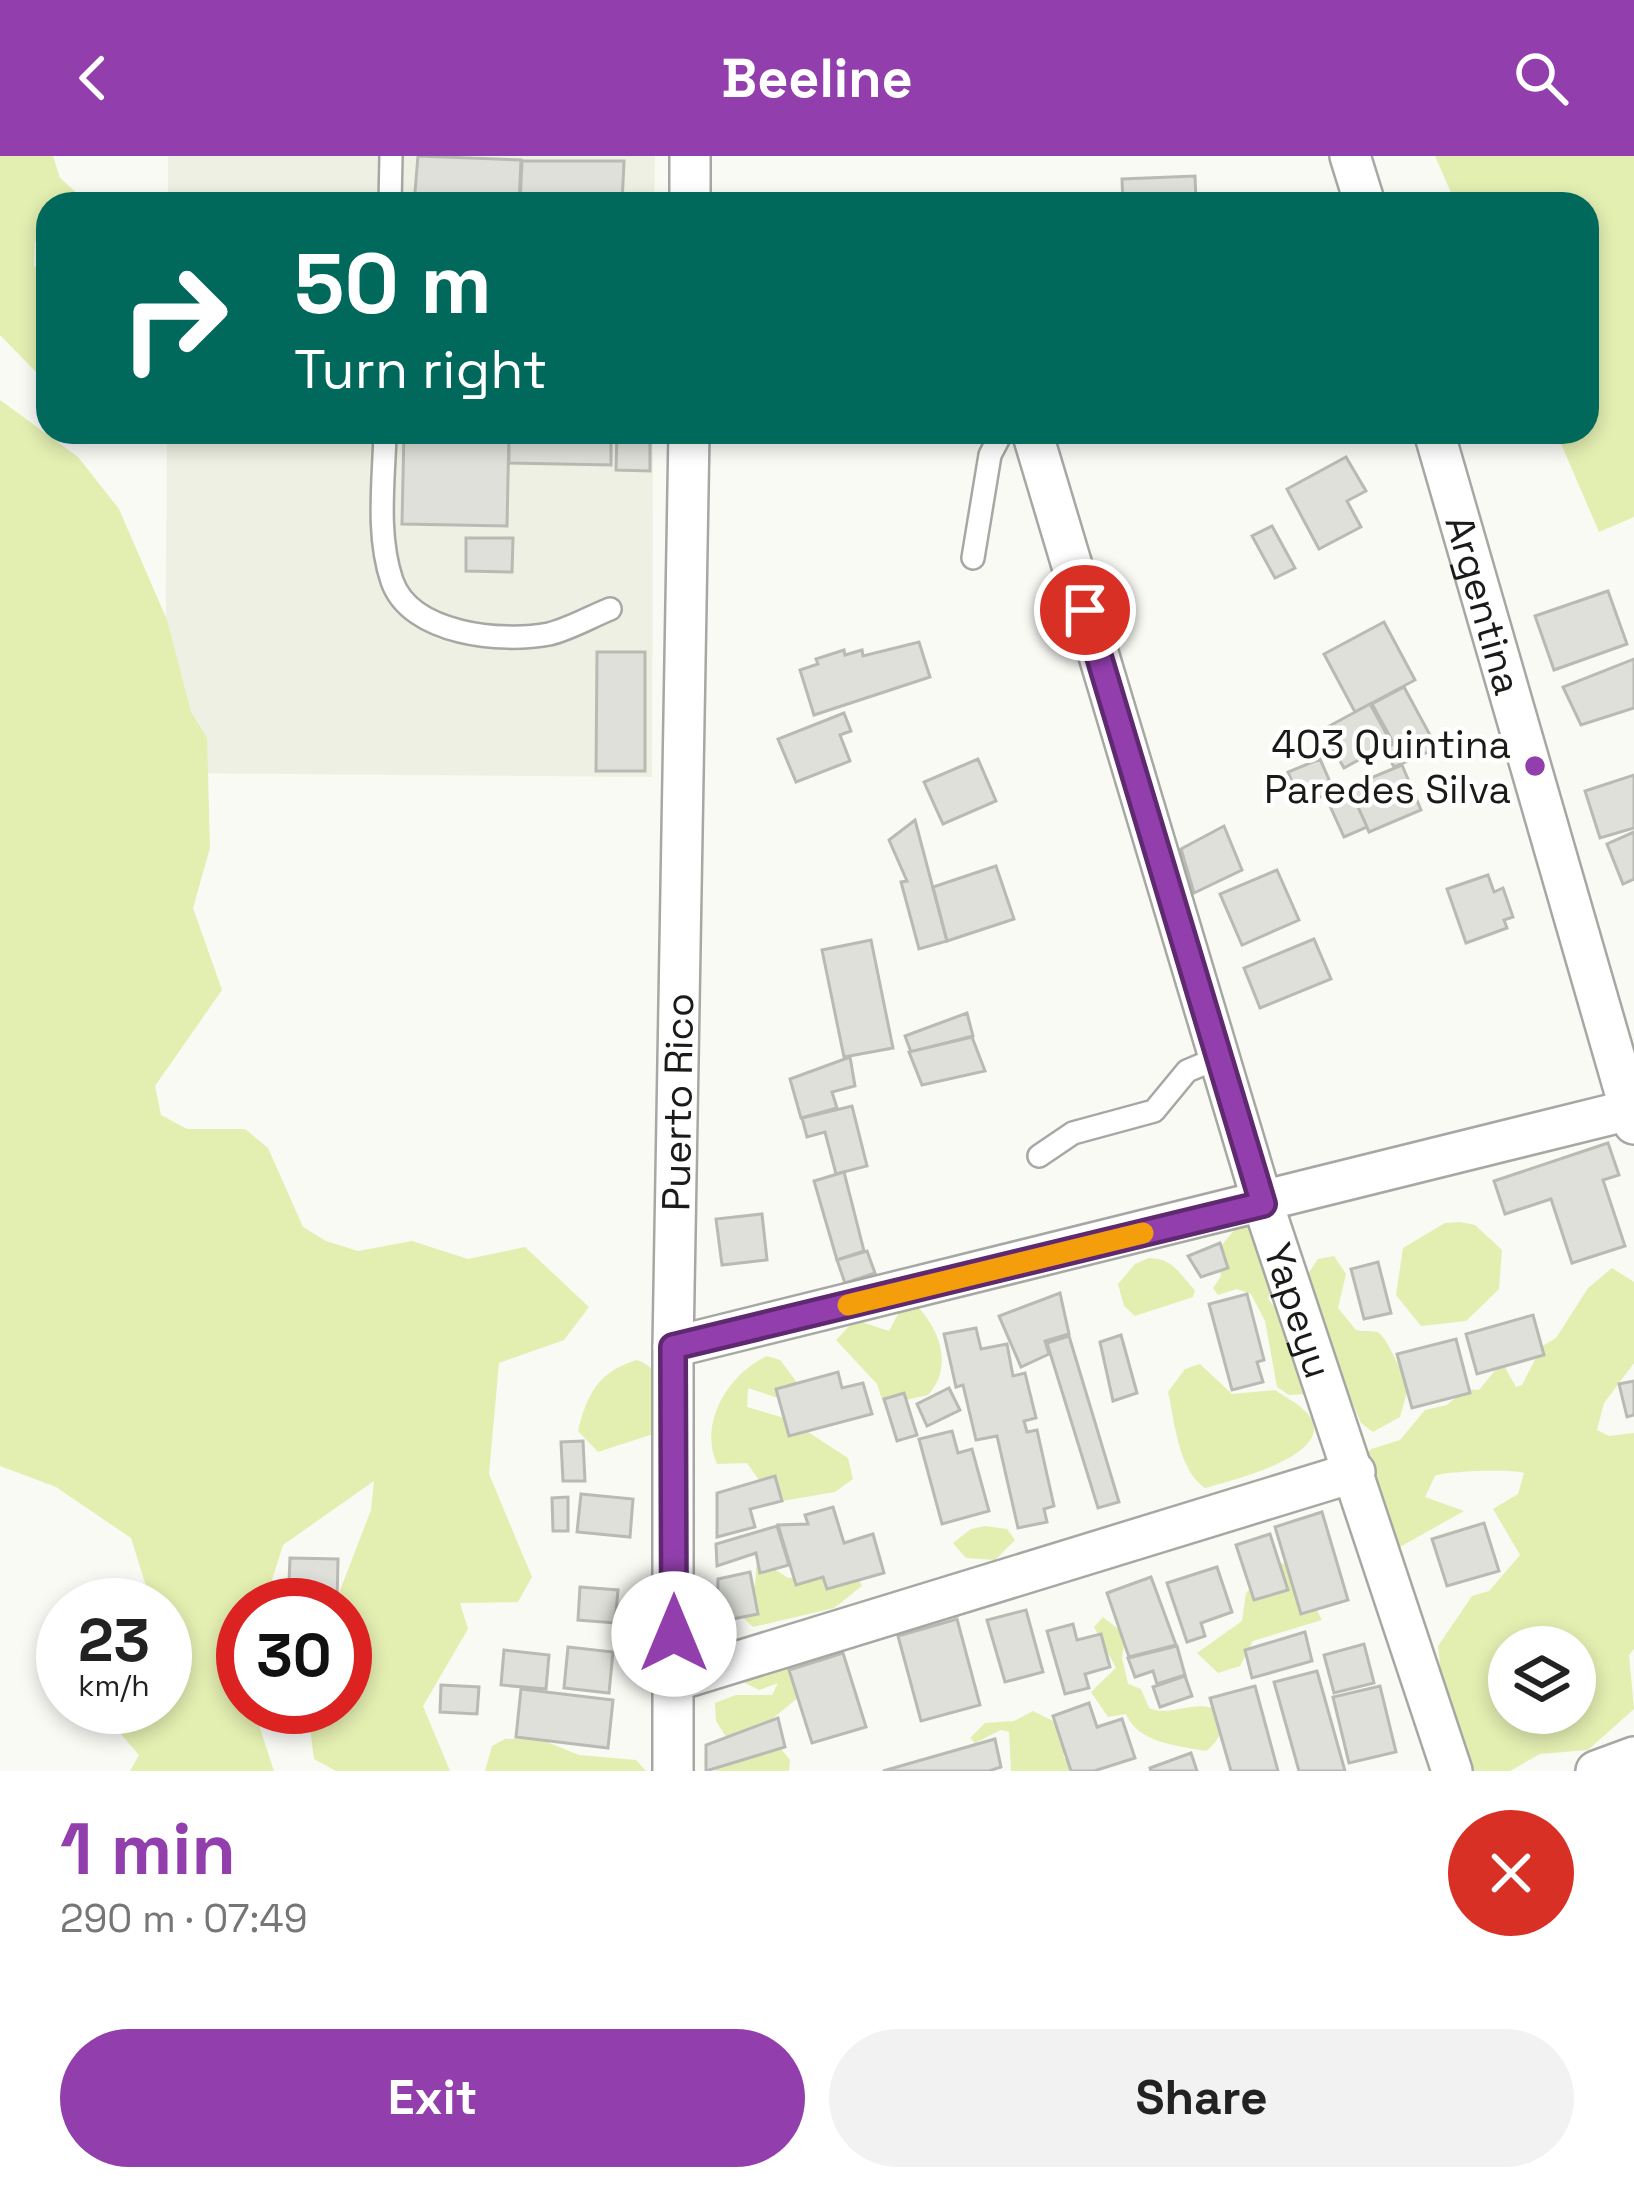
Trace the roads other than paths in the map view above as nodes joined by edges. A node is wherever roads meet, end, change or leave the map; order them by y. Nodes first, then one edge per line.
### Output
1 (391, 156) edge
2 (690, 156) edge
3 (1349, 156) edge
4 (390, 192) edge
5 (690, 192) edge
6 (1361, 192) edge
7 (386, 444) edge
8 (688, 444) edge
9 (996, 444) edge
10 (1036, 444) edge
11 (1437, 444) edge
12 (973, 558) dead end
13 (610, 609) dead end
14 (1220, 1057) junction
15 (1632, 1117) edge
16 (1039, 1156) dead end
17 (1263, 1204) junction
18 (673, 1347) junction
19 (1355, 1472) junction
20 (674, 1682) junction
21 (1634, 1757) edge
22 (673, 1771) edge
23 (1452, 1771) edge
24 (1596, 1771) edge

1 - 4 lane
2 - 5 street
3 - 6 street
7 - 13 lane
8 - 18 street, Puerto Rico
9 - 12 lane
10 - 14 street, Yapeyu
11 - 15 street, Argentina
14 - 16 lane
14 - 17 street, Yapeyu
15 - 17 street
17 - 18 street
17 - 19 street, Yapeyu
18 - 20 street, Puerto Rico
19 - 20 street
19 - 23 street, Yapeyu
20 - 22 street, Puerto Rico
21 - 24 street

